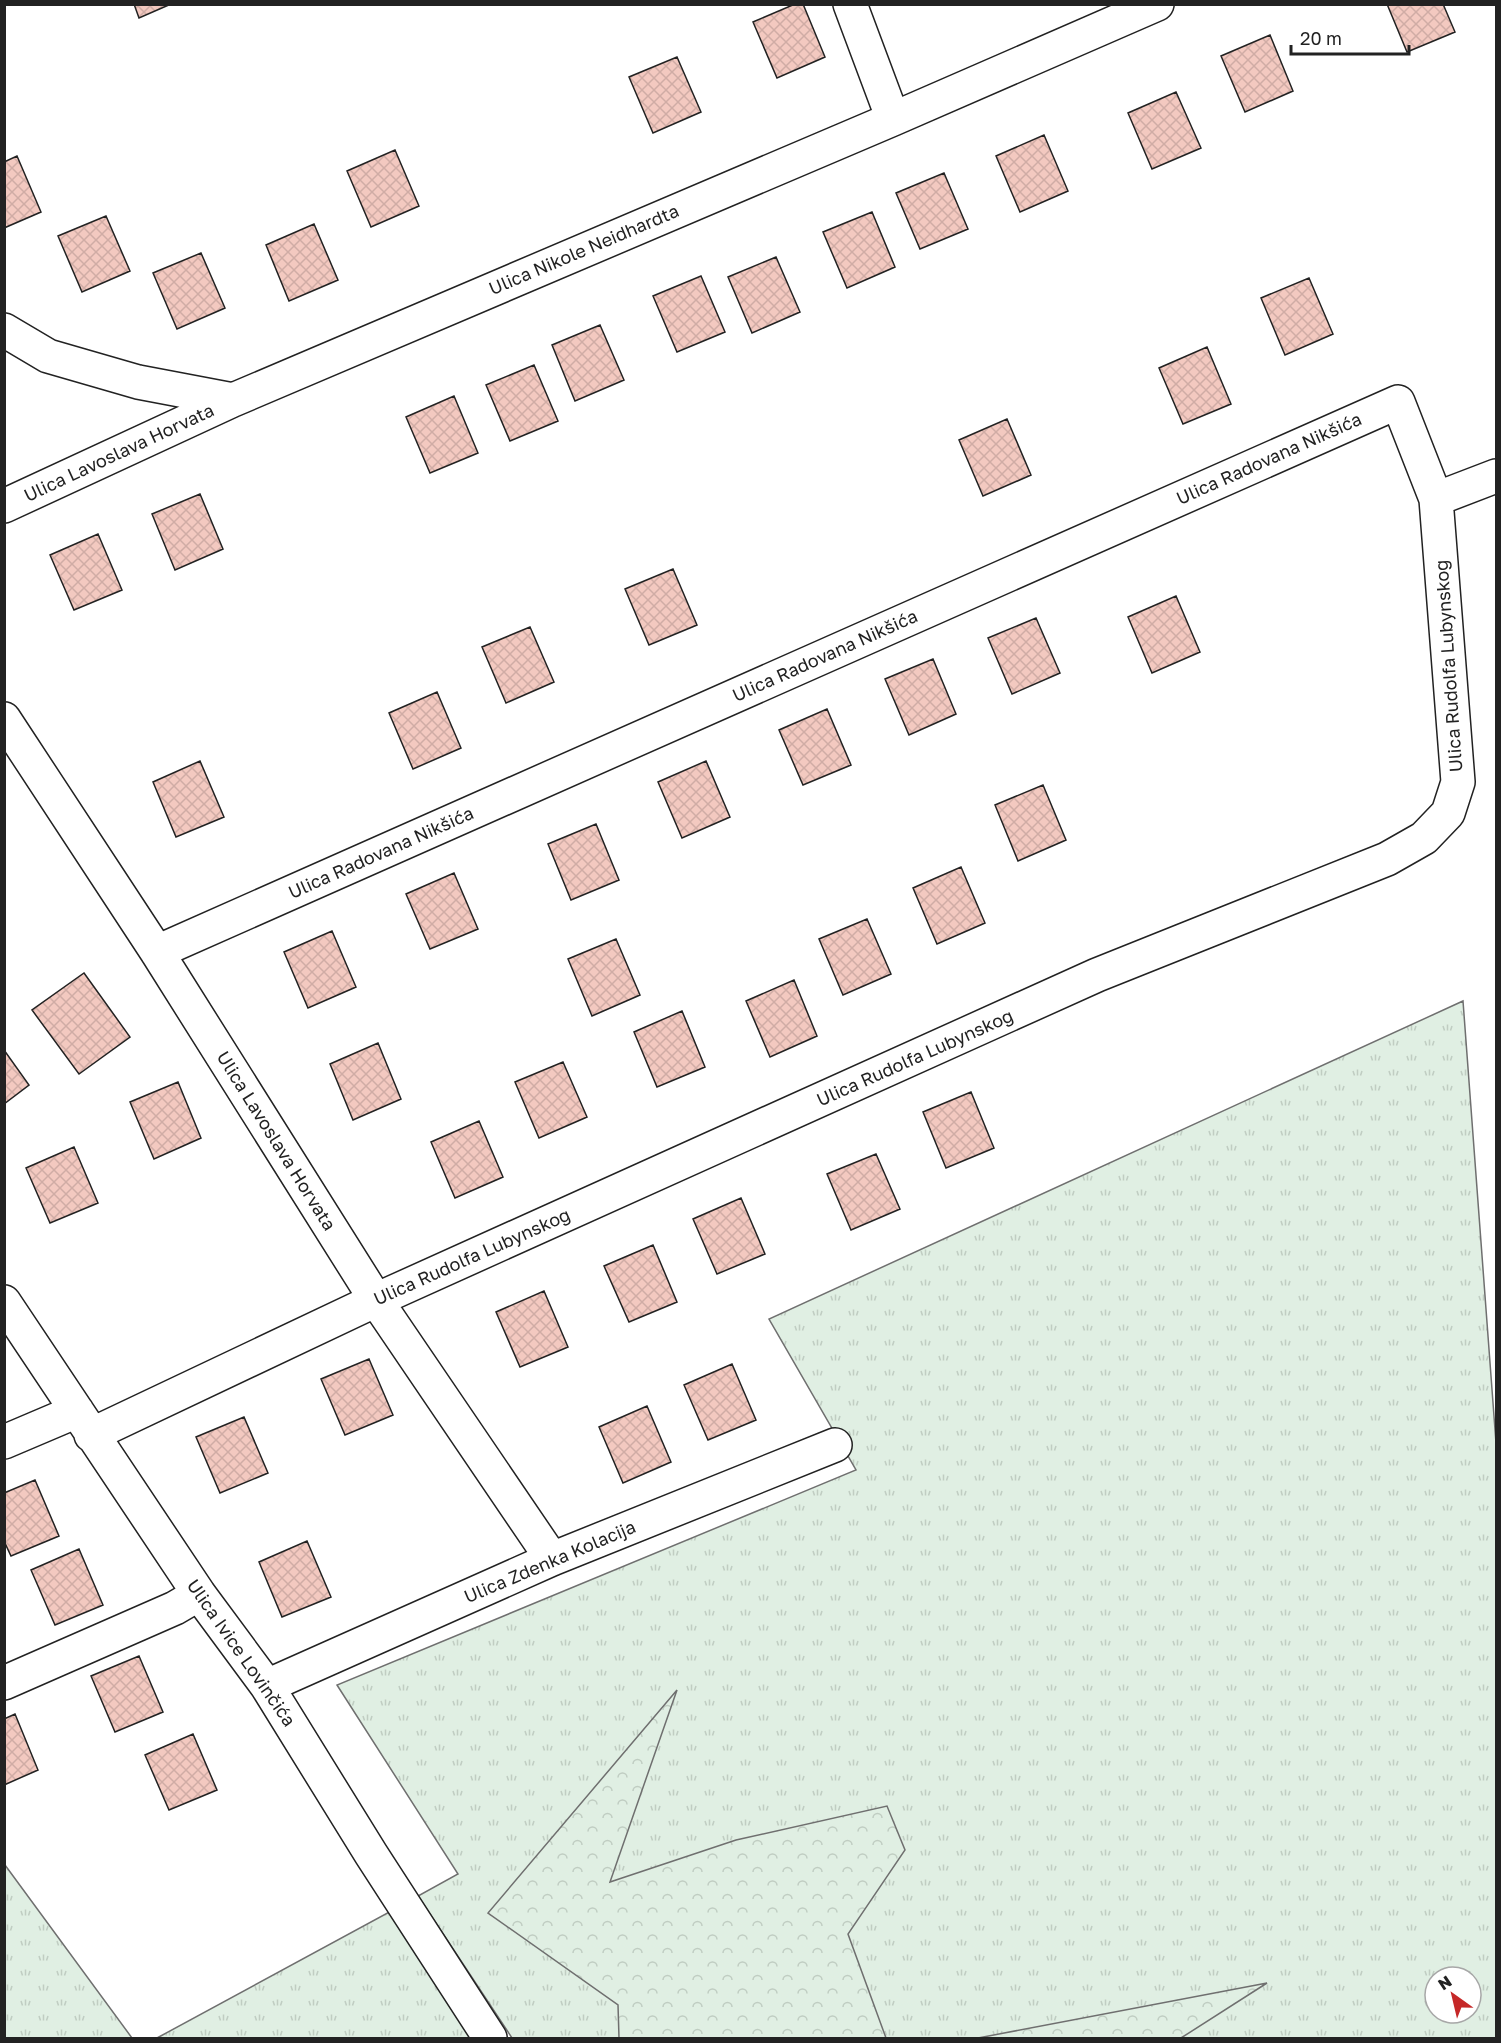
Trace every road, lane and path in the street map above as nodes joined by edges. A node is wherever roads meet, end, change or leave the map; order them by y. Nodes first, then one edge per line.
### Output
1 (850, 4) edge
2 (1157, 4) edge
3 (893, 119) junction
4 (4, 330) edge
5 (232, 400) junction
6 (1497, 477) edge
7 (1436, 499) junction
8 (4, 506) edge
9 (4, 718) edge
10 (157, 952) junction
11 (376, 1300) junction
12 (4, 1302) edge
13 (84, 1423) junction
14 (4, 1442) edge
15 (835, 1444) dead end
16 (552, 1559) junction
17 (199, 1594) junction
18 (4, 1683) edge
19 (267, 1686) junction
20 (490, 2038) edge

1 - 3 street
2 - 3 street, Ulica Nikole Neidhardta
3 - 5 street, Ulica Nikole Neidhardta
4 - 5 street
5 - 8 street, Ulica Lavoslava Horvata
6 - 7 street
7 - 10 street, Ulica Radovana Nikšića
7 - 11 street, Ulica Rudolfa Lubynskog
9 - 10 street, Ulica Lavoslava Horvata
10 - 11 street, Ulica Lavoslava Horvata
11 - 13 street, Ulica Rudolfa Lubynskog
11 - 16 street, Ulica Lavoslava Horvata
12 - 13 street, Ulica Ivice Lovinčića
13 - 14 street, Ulica Rudolfa Lubynskog
13 - 17 street, Ulica Ivice Lovinčića
15 - 16 street, Ulica Zdenka Kolacija
16 - 19 street, Ulica Zdenka Kolacija
17 - 18 street
17 - 19 street, Ulica Ivice Lovinčića
19 - 20 street, Ulica Ivice Lovinčića

